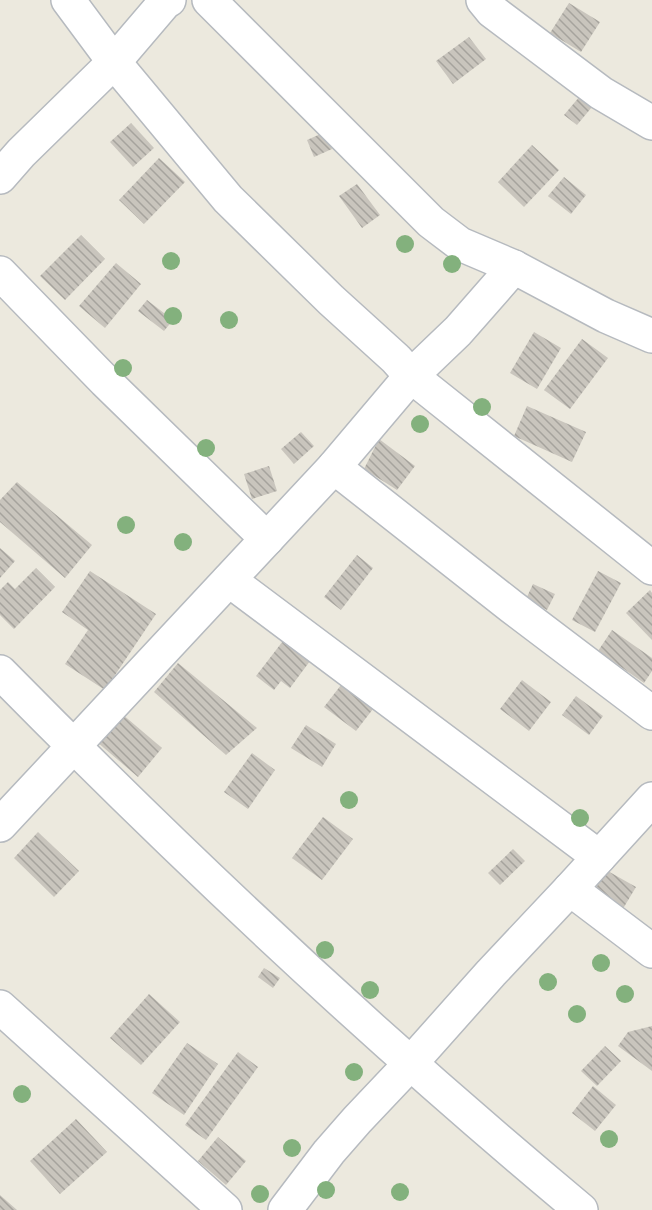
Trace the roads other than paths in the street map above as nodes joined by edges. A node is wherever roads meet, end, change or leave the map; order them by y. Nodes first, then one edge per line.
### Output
1 (68, 0) edge
2 (169, 0) edge
3 (209, 0) edge
4 (483, 0) edge
5 (114, 62) junction
6 (652, 123) edge
7 (0, 177) edge
8 (514, 267) junction
9 (0, 273) edge
10 (652, 336) edge
11 (411, 376) junction
12 (334, 467) junction
13 (267, 539) junction
14 (652, 568) edge
15 (229, 580) junction
16 (0, 672) edge
17 (652, 713) edge
18 (73, 747) junction
19 (652, 799) edge
20 (0, 825) edge
21 (599, 857) junction
22 (570, 890) junction
23 (652, 951) edge
24 (0, 1007) edge
25 (410, 1064) junction
26 (225, 1210) edge
27 (285, 1210) edge
28 (580, 1210) edge

1 - 5 street
2 - 5 street
3 - 8 street
4 - 6 street
5 - 7 street
5 - 11 street
8 - 10 street
8 - 11 street
9 - 13 street
11 - 12 street
11 - 14 street
12 - 13 street
12 - 17 street
13 - 15 street
15 - 18 street
15 - 21 street
16 - 18 street
18 - 20 street
18 - 25 street
19 - 21 street
21 - 22 street
22 - 23 street
22 - 25 street
24 - 26 street
25 - 27 street
25 - 28 street

